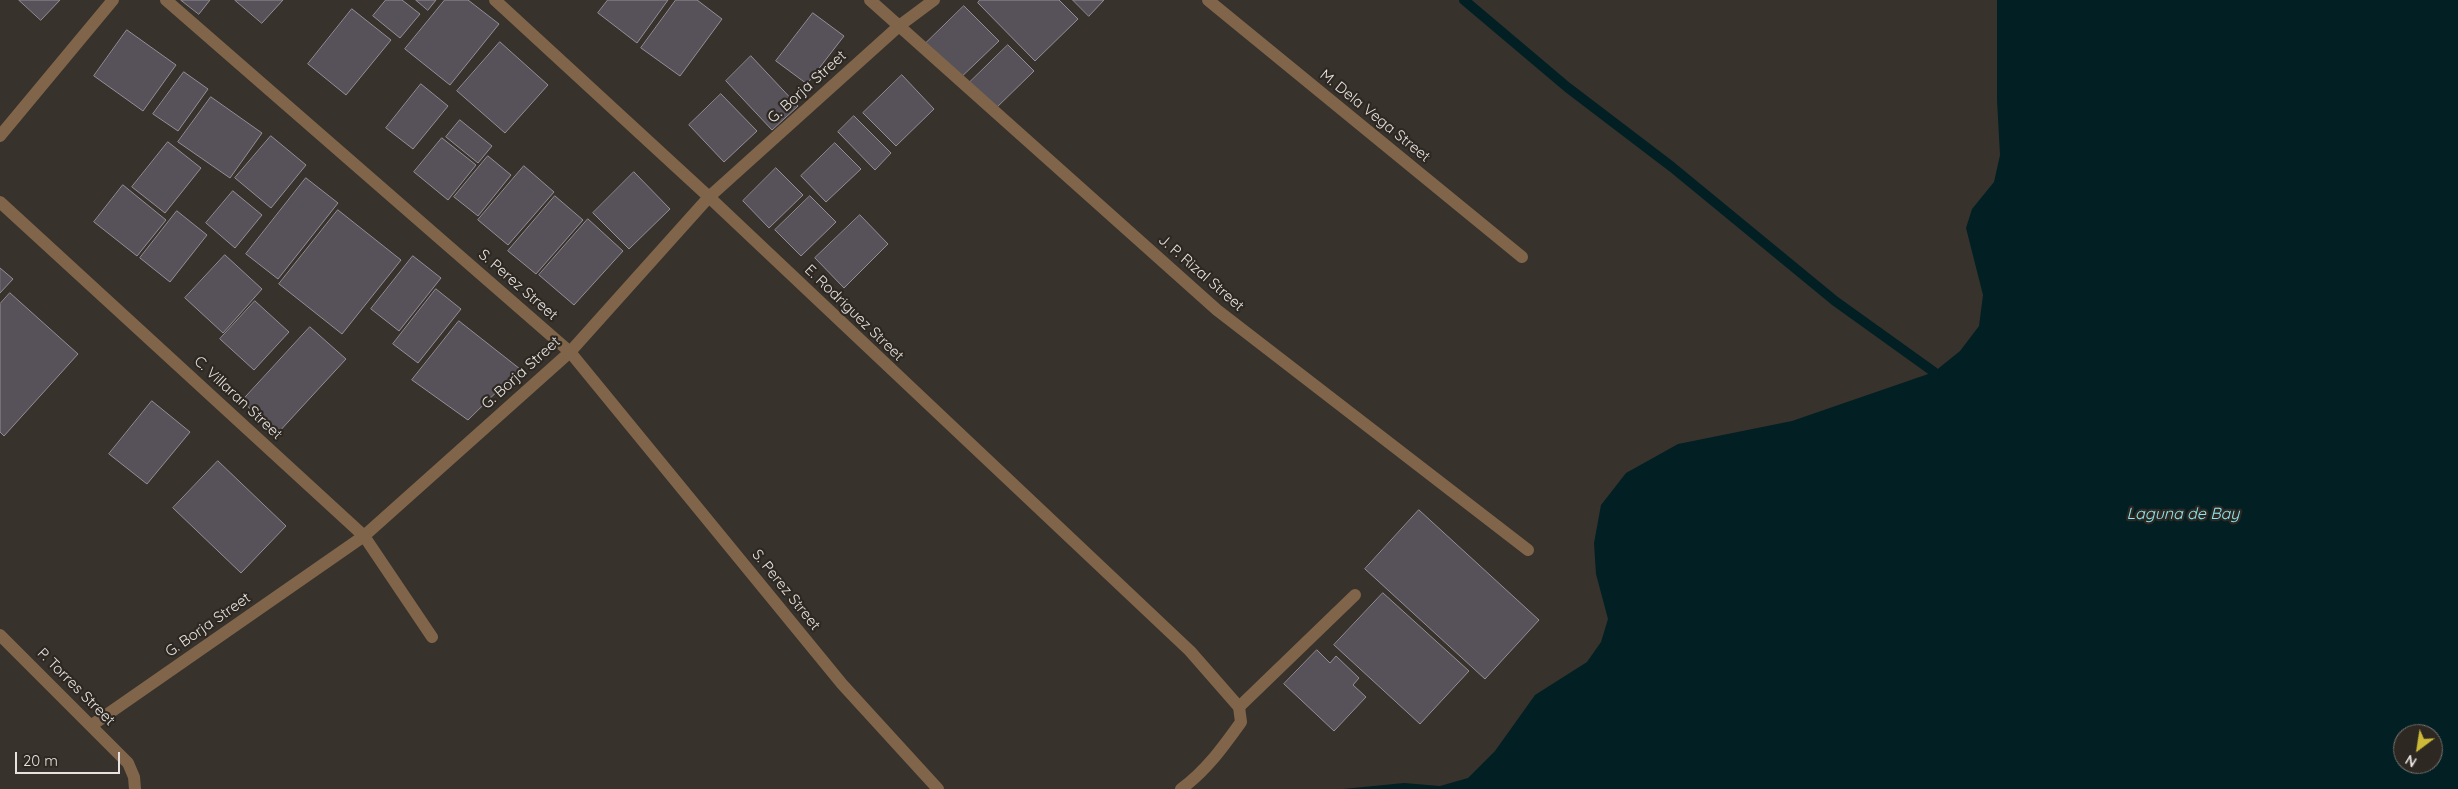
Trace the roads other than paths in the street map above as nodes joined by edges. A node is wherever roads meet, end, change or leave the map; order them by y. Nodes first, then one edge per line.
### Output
1 (113, 0) edge
2 (166, 0) edge
3 (495, 0) edge
4 (870, 0) edge
5 (934, 0) edge
6 (1208, 0) edge
7 (899, 26) junction
8 (0, 136) edge
9 (709, 197) junction
10 (0, 202) edge
11 (1522, 257) dead end
12 (570, 352) junction
13 (364, 536) junction
14 (1528, 550) dead end
15 (1355, 595) dead end
16 (0, 635) edge
17 (432, 637) dead end
18 (1239, 707) junction
19 (92, 725) junction
20 (135, 789) edge
21 (938, 789) edge
22 (1181, 789) edge

1 - 8 street
2 - 12 street, S. Perez Street
3 - 9 street, E. Rodriguez Street
4 - 7 street, J. P. Rizal Street
5 - 7 street, G. Borja Street
6 - 11 street, M. Dela Vega Street
7 - 9 street, G. Borja Street
7 - 14 street, J. P. Rizal Street
9 - 12 street, G. Borja Street
9 - 18 street, E. Rodriguez Street
10 - 13 street, C. Villaran Street
12 - 13 street, G. Borja Street
12 - 21 street, S. Perez Street
13 - 17 street, C. Villaran Street
13 - 19 street, G. Borja Street
15 - 18 street
16 - 19 street, P. Torres Street
18 - 22 street
19 - 20 street, P. Torres Street

